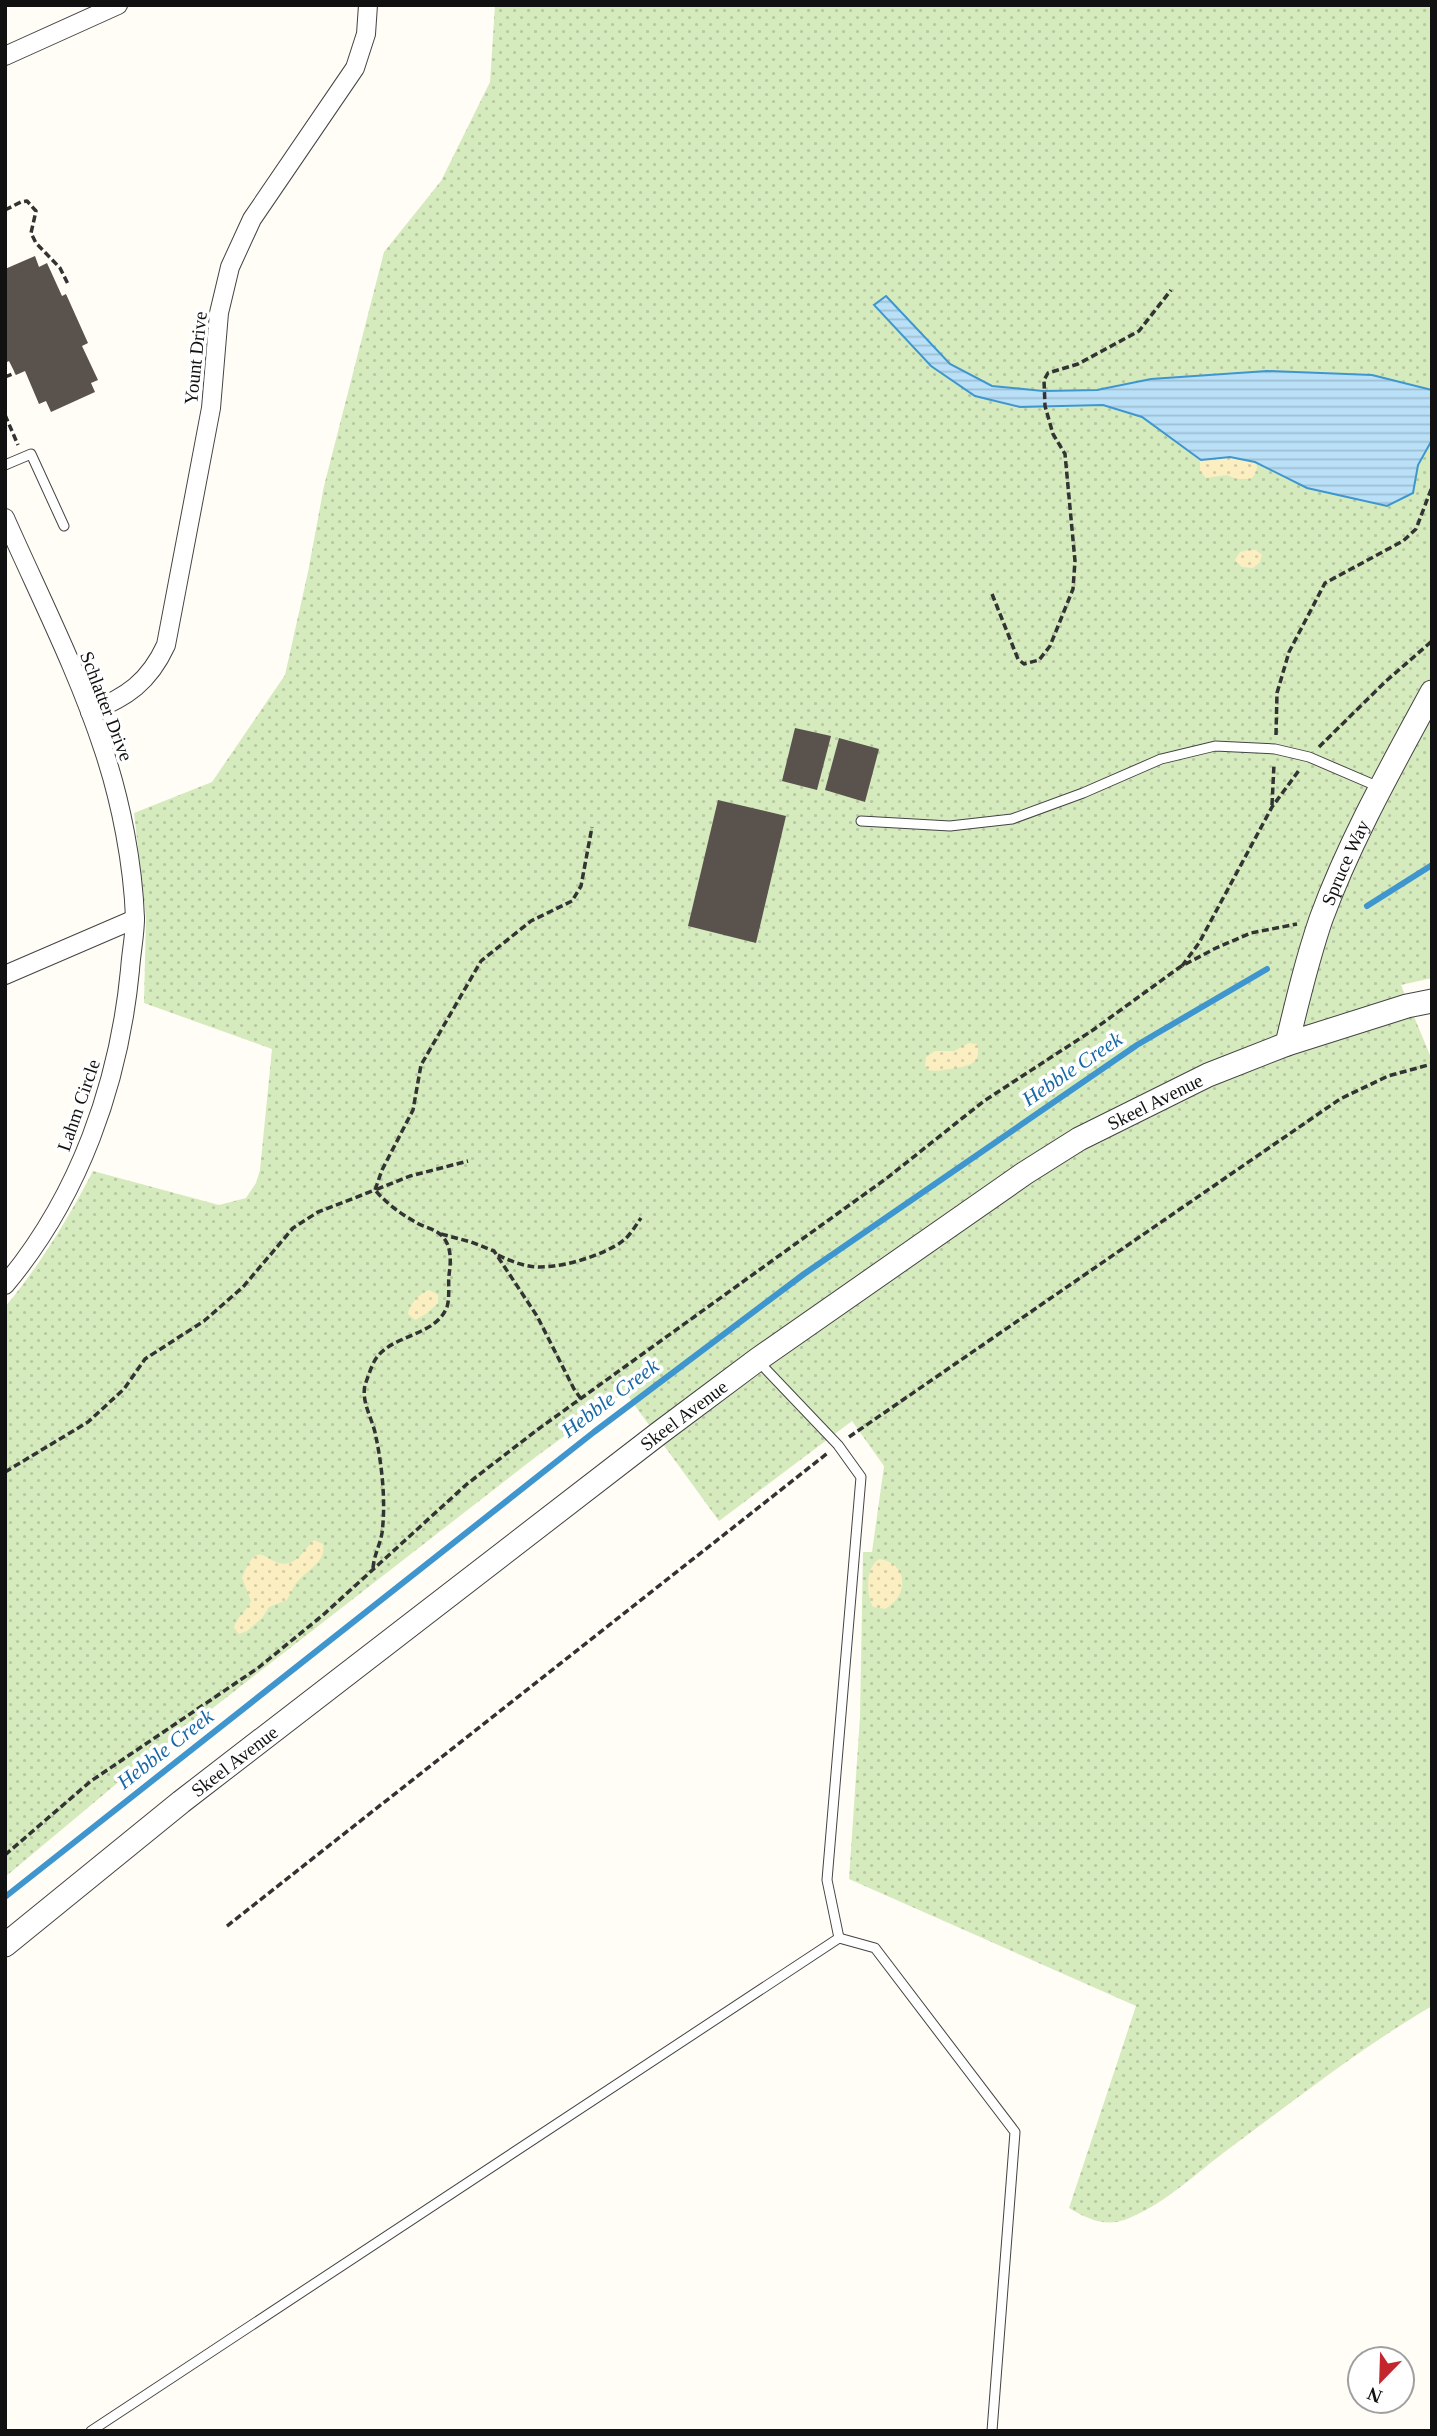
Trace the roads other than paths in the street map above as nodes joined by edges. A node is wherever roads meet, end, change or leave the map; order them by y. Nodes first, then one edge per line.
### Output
1 (118, 5) edge
2 (368, 5) edge
3 (5, 57) edge
4 (5, 465) edge
5 (5, 517) edge
6 (64, 526) dead end
7 (1432, 692) edge
8 (90, 712) junction
9 (1381, 788) junction
10 (861, 821) dead end
11 (135, 919) junction
12 (5, 975) edge
13 (1432, 1001) edge
14 (1287, 1044) junction
15 (5, 1285) edge
16 (757, 1360) junction
17 (839, 1938) junction
18 (5, 1945) edge
19 (91, 2431) edge
20 (992, 2431) edge

1 - 3 street
2 - 8 street, Yount Drive
4 - 6 lane
5 - 8 street, Schlatter Drive
7 - 9 street, Spruce Way
8 - 11 street, Schlatter Drive
9 - 10 lane
9 - 14 street, Spruce Way
11 - 12 street
11 - 15 street, Lahm Circle
13 - 14 street, Skeel Avenue
14 - 16 street, Skeel Avenue
16 - 17 lane
16 - 18 street, Skeel Avenue
17 - 19 lane
17 - 20 lane

